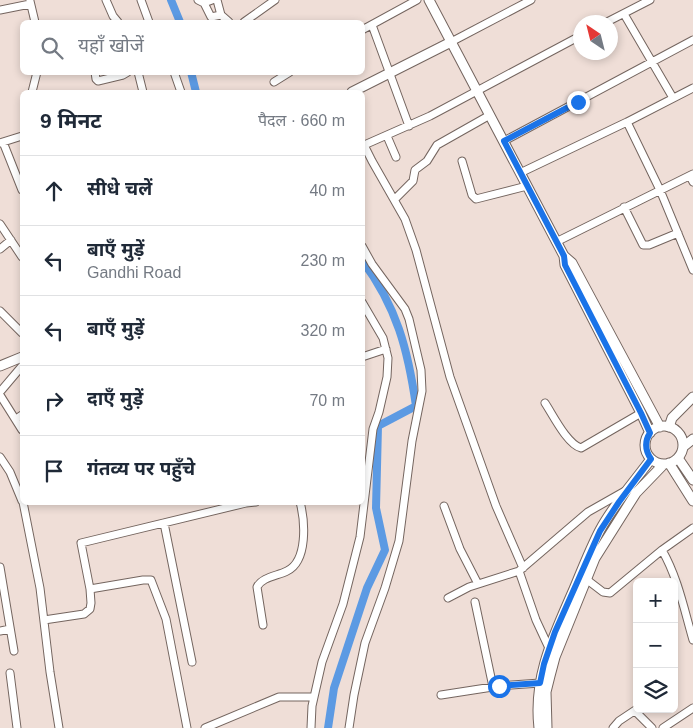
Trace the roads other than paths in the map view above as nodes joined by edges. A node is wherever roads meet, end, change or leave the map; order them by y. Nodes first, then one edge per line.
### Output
1 (106, 0) edge
2 (141, 0) edge
3 (212, 0) edge
4 (217, 0) edge
5 (275, 0) edge
6 (416, 0) edge
7 (428, 0) edge
8 (531, 0) edge
9 (650, 0) edge
10 (201, 1) edge
11 (30, 2) edge
12 (0, 10) edge
13 (221, 14) junction
14 (624, 14) junction
15 (618, 17) edge
16 (34, 20) edge
17 (116, 20) edge
18 (148, 20) edge
19 (227, 20) edge
20 (247, 20) edge
21 (372, 25) junction
22 (365, 28) edge
23 (573, 40) edge
24 (693, 40) edge
25 (452, 42) junction
26 (652, 61) junction
27 (390, 73) junction
28 (36, 75) edge
29 (95, 75) edge
30 (123, 75) edge
31 (139, 75) edge
32 (175, 75) edge
33 (285, 75) edge
34 (274, 82) dead end
35 (693, 88) edge
36 (32, 90) edge
37 (142, 90) edge
38 (180, 90) edge
39 (356, 90) edge
40 (478, 92) junction
41 (673, 98) junction
42 (490, 115) junction
43 (627, 122) junction
44 (409, 126) junction
45 (387, 136) junction
46 (20, 137) edge
47 (504, 141) junction
48 (2, 143) edge
49 (365, 145) edge
50 (365, 149) edge
51 (396, 157) dead end
52 (462, 161) dead end
53 (520, 173) junction
54 (692, 177) edge
55 (20, 185) edge
56 (527, 186) junction
57 (660, 190) junction
58 (395, 198) junction
59 (624, 207) junction
60 (0, 224) edge
61 (678, 233) junction
62 (11, 240) junction
63 (556, 242) junction
64 (0, 249) edge
65 (365, 251) edge
66 (20, 254) edge
67 (564, 256) junction
68 (693, 270) edge
69 (365, 307) edge
70 (0, 311) edge
71 (20, 331) edge
72 (386, 349) junction
73 (365, 356) edge
74 (20, 358) edge
75 (0, 366) edge
76 (20, 368) edge
77 (0, 393) edge
78 (693, 397) edge
79 (545, 403) dead end
80 (641, 413) junction
81 (20, 416) edge
82 (16, 419) junction
83 (20, 426) edge
84 (664, 427) junction
85 (650, 433) junction
86 (693, 439) edge
87 (683, 447) junction
88 (0, 457) edge
89 (678, 458) junction
90 (651, 459) junction
91 (666, 464) junction
92 (693, 480) edge
93 (632, 492) junction
94 (20, 495) edge
95 (365, 498) edge
96 (693, 501) edge
97 (24, 505) edge
98 (238, 505) edge
99 (301, 505) edge
100 (364, 505) edge
101 (444, 506) dead end
102 (164, 523) junction
103 (693, 528) edge
104 (662, 550) junction
105 (0, 567) edge
106 (521, 570) junction
107 (586, 579) junction
108 (478, 584) junction
109 (90, 589) junction
110 (448, 598) dead end
111 (475, 602) dead end
112 (44, 620) junction
113 (263, 625) dead end
114 (10, 628) junction
115 (0, 631) edge
116 (693, 640) edge
117 (549, 648) junction
118 (14, 651) dead end
119 (192, 662) dead end
120 (10, 673) dead end
121 (540, 683) junction
122 (493, 687) junction
123 (442, 696) dead end
124 (314, 697) junction
125 (693, 708) edge
126 (633, 712) edge
127 (639, 713) edge
128 (311, 727) edge
129 (17, 728) edge
130 (59, 728) edge
131 (187, 728) edge
132 (205, 728) edge
133 (302, 728) edge
134 (349, 728) edge
135 (539, 728) edge
136 (548, 728) edge
137 (613, 728) edge
138 (652, 728) edge
139 (663, 728) edge

1 - 17 street
2 - 18 street
3 - 10 street
4 - 13 street
5 - 20 street
6 - 21 street
7 - 25 main road
8 - 25 street
9 - 14 street
10 - 13 street
11 - 12 street
11 - 16 street
13 - 19 street
14 - 15 street
14 - 26 street
21 - 22 street
21 - 27 street
23 - 40 street
24 - 26 street
25 - 27 main road
25 - 40 main road
26 - 41 street
26 - 47 street
27 - 39 main road
27 - 44 street
28 - 36 street
29 - 30 street
31 - 37 street
32 - 38 street
33 - 34 street
35 - 41 street
40 - 42 main road
40 - 44 street
41 - 43 street
42 - 47 main road
42 - 58 street
43 - 53 street
43 - 57 street
44 - 45 street
45 - 49 street
45 - 51 street
46 - 48 street
47 - 53 main road
48 - 55 street
50 - 58 street
52 - 56 street
53 - 56 main road
54 - 57 street
56 - 63 main road
57 - 59 street
57 - 61 street
58 - 106 street
59 - 61 street
59 - 63 street
60 - 62 street
61 - 68 street
62 - 64 street
62 - 66 street
63 - 67 main road
65 - 134 street
67 - 80 main road
67 - 84 main road
69 - 72 street
70 - 71 street
72 - 73 street
72 - 95 street
74 - 75 main road
76 - 77 street
77 - 82 street
78 - 84 main road
79 - 80 street
80 - 85 main road
81 - 82 street
82 - 83 street
84 - 85 main road
84 - 87 main road
85 - 90 main road
86 - 87 main road
87 - 89 main road
88 - 94 street
89 - 91 main road
89 - 92 main road
90 - 91 main road
90 - 93 main road
91 - 93 main road
91 - 96 main road
93 - 106 street
93 - 107 main road
93 - 117 main road
97 - 112 street
98 - 102 street
99 - 113 street
100 - 124 street
101 - 108 street
102 - 109 street
102 - 119 street
103 - 104 street
104 - 107 street
104 - 116 street
105 - 114 street
106 - 108 street
106 - 117 street
107 - 136 main road
108 - 110 street
109 - 112 street
109 - 131 street
111 - 122 street
112 - 130 street
114 - 115 street
114 - 118 street
117 - 121 main road
120 - 129 street
121 - 122 street
121 - 135 main road
122 - 123 street
124 - 128 street
124 - 132 street
125 - 139 street
126 - 137 street
127 - 138 street
128 - 133 street

